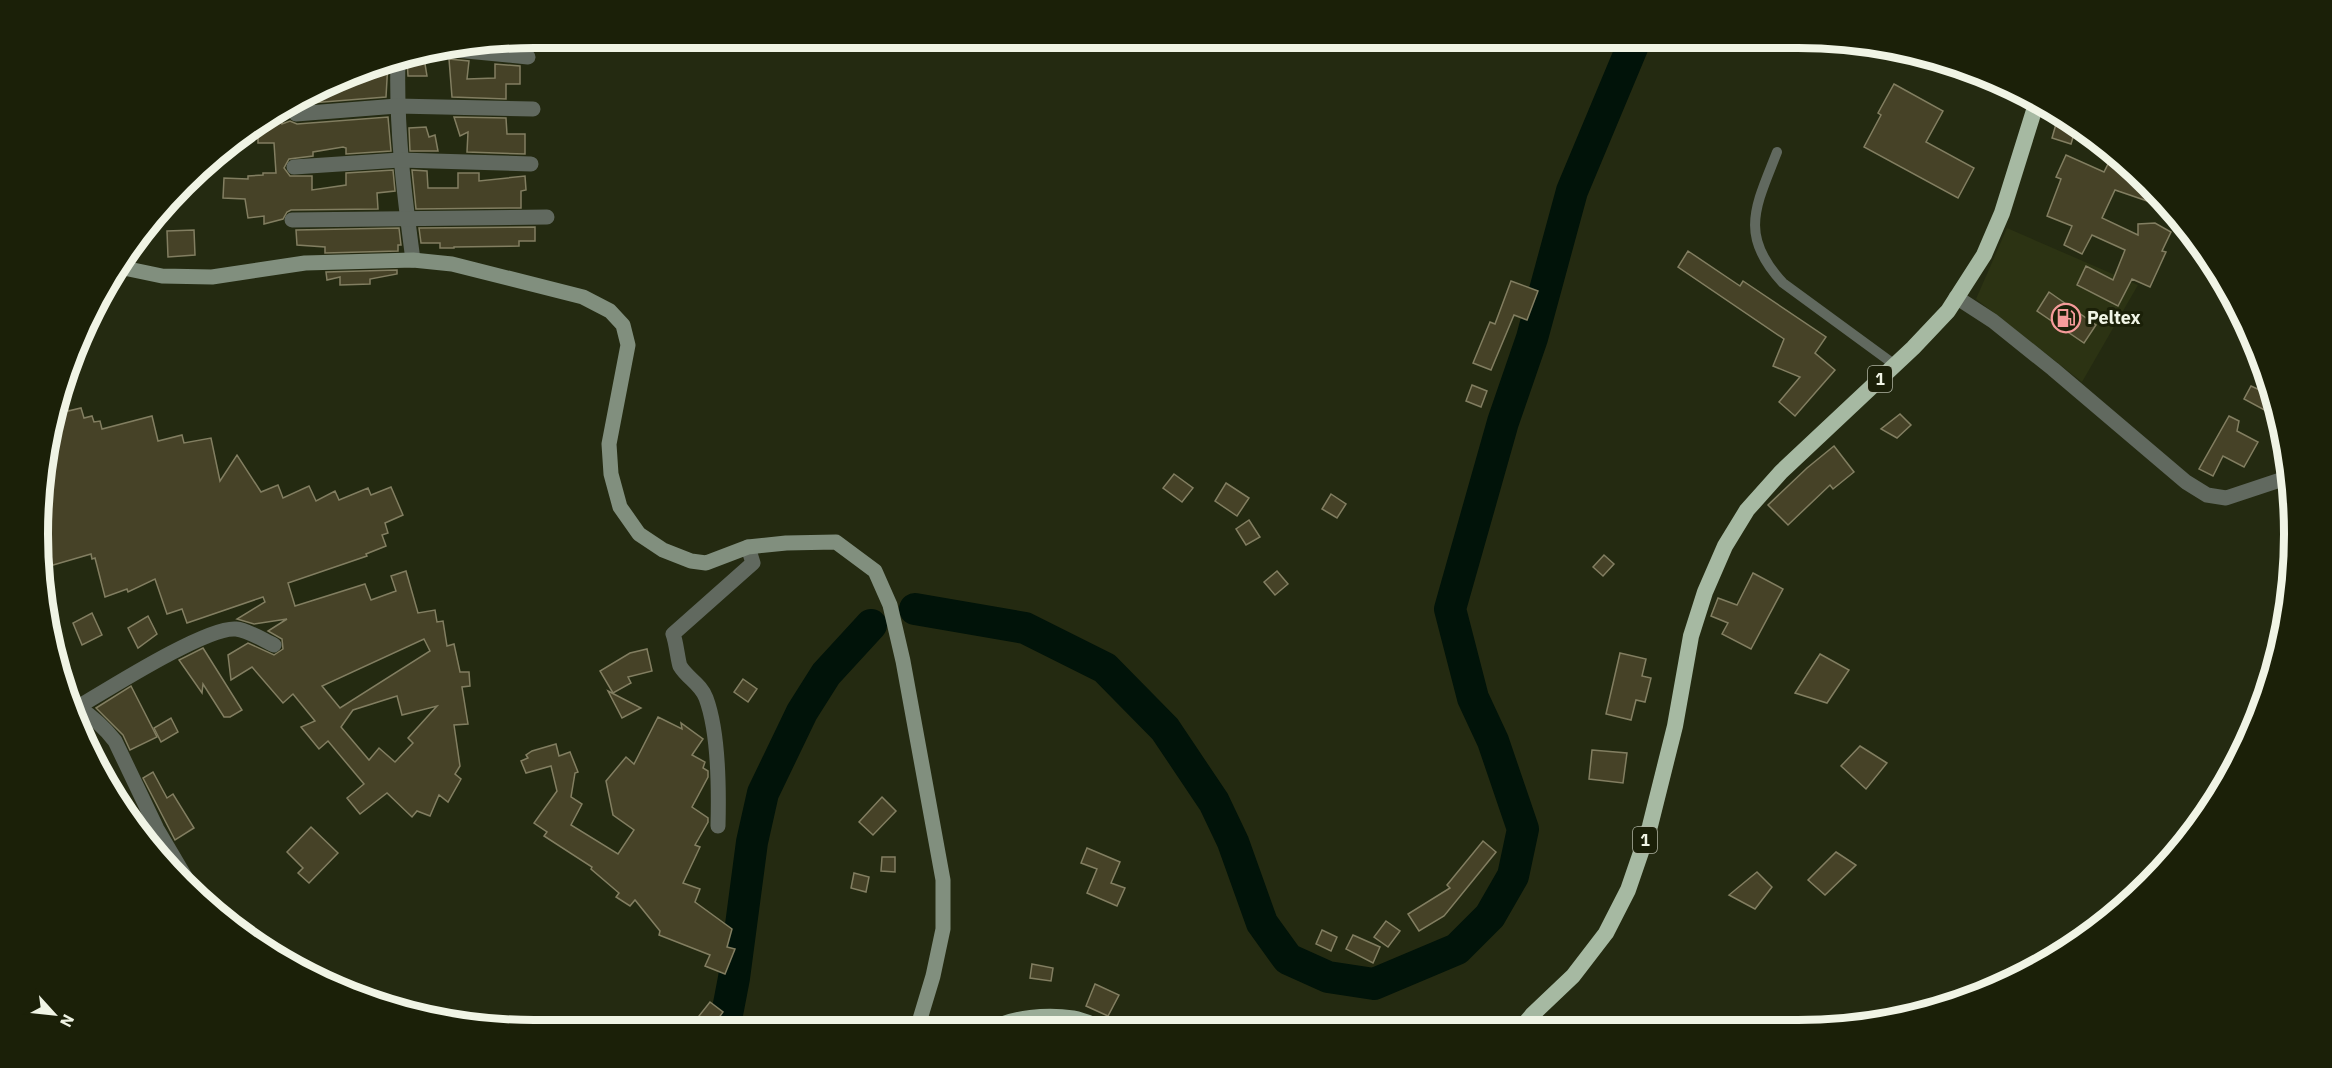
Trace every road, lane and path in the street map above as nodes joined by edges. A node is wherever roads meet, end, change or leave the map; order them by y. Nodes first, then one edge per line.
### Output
1 (474, 52) edge
2 (528, 57) dead end
3 (398, 68) edge
4 (397, 106) junction
5 (533, 109) dead end
6 (2034, 109) edge
7 (296, 114) dead end
8 (1777, 152) dead end
9 (400, 160) junction
10 (531, 164) dead end
11 (294, 168) dead end
12 (547, 217) dead end
13 (408, 219) junction
14 (292, 220) dead end
15 (413, 260) junction
16 (127, 269) edge
17 (1956, 297) junction
18 (1895, 365) junction
19 (2281, 480) edge
20 (748, 547) junction
21 (274, 645) dead end
22 (79, 704) edge
23 (82, 712) edge
24 (718, 826) dead end
25 (178, 864) edge
26 (1533, 1014) junction
27 (920, 1020) edge
28 (1020, 1020) edge
29 (1080, 1020) edge
30 (1526, 1020) edge
31 (1528, 1020) edge

1 - 2 street
3 - 4 street
4 - 5 street
4 - 7 street
4 - 9 street
6 - 17 highway, 1
8 - 18 lane
9 - 10 street
9 - 11 street
9 - 13 street
12 - 13 street
13 - 14 street
13 - 15 street
15 - 16 main road
15 - 20 main road
17 - 18 highway, 1
17 - 19 street
18 - 26 highway, 1
20 - 24 street
20 - 27 main road
21 - 22 street
23 - 25 street
26 - 30 main road, 1
26 - 31 highway
28 - 29 main road

